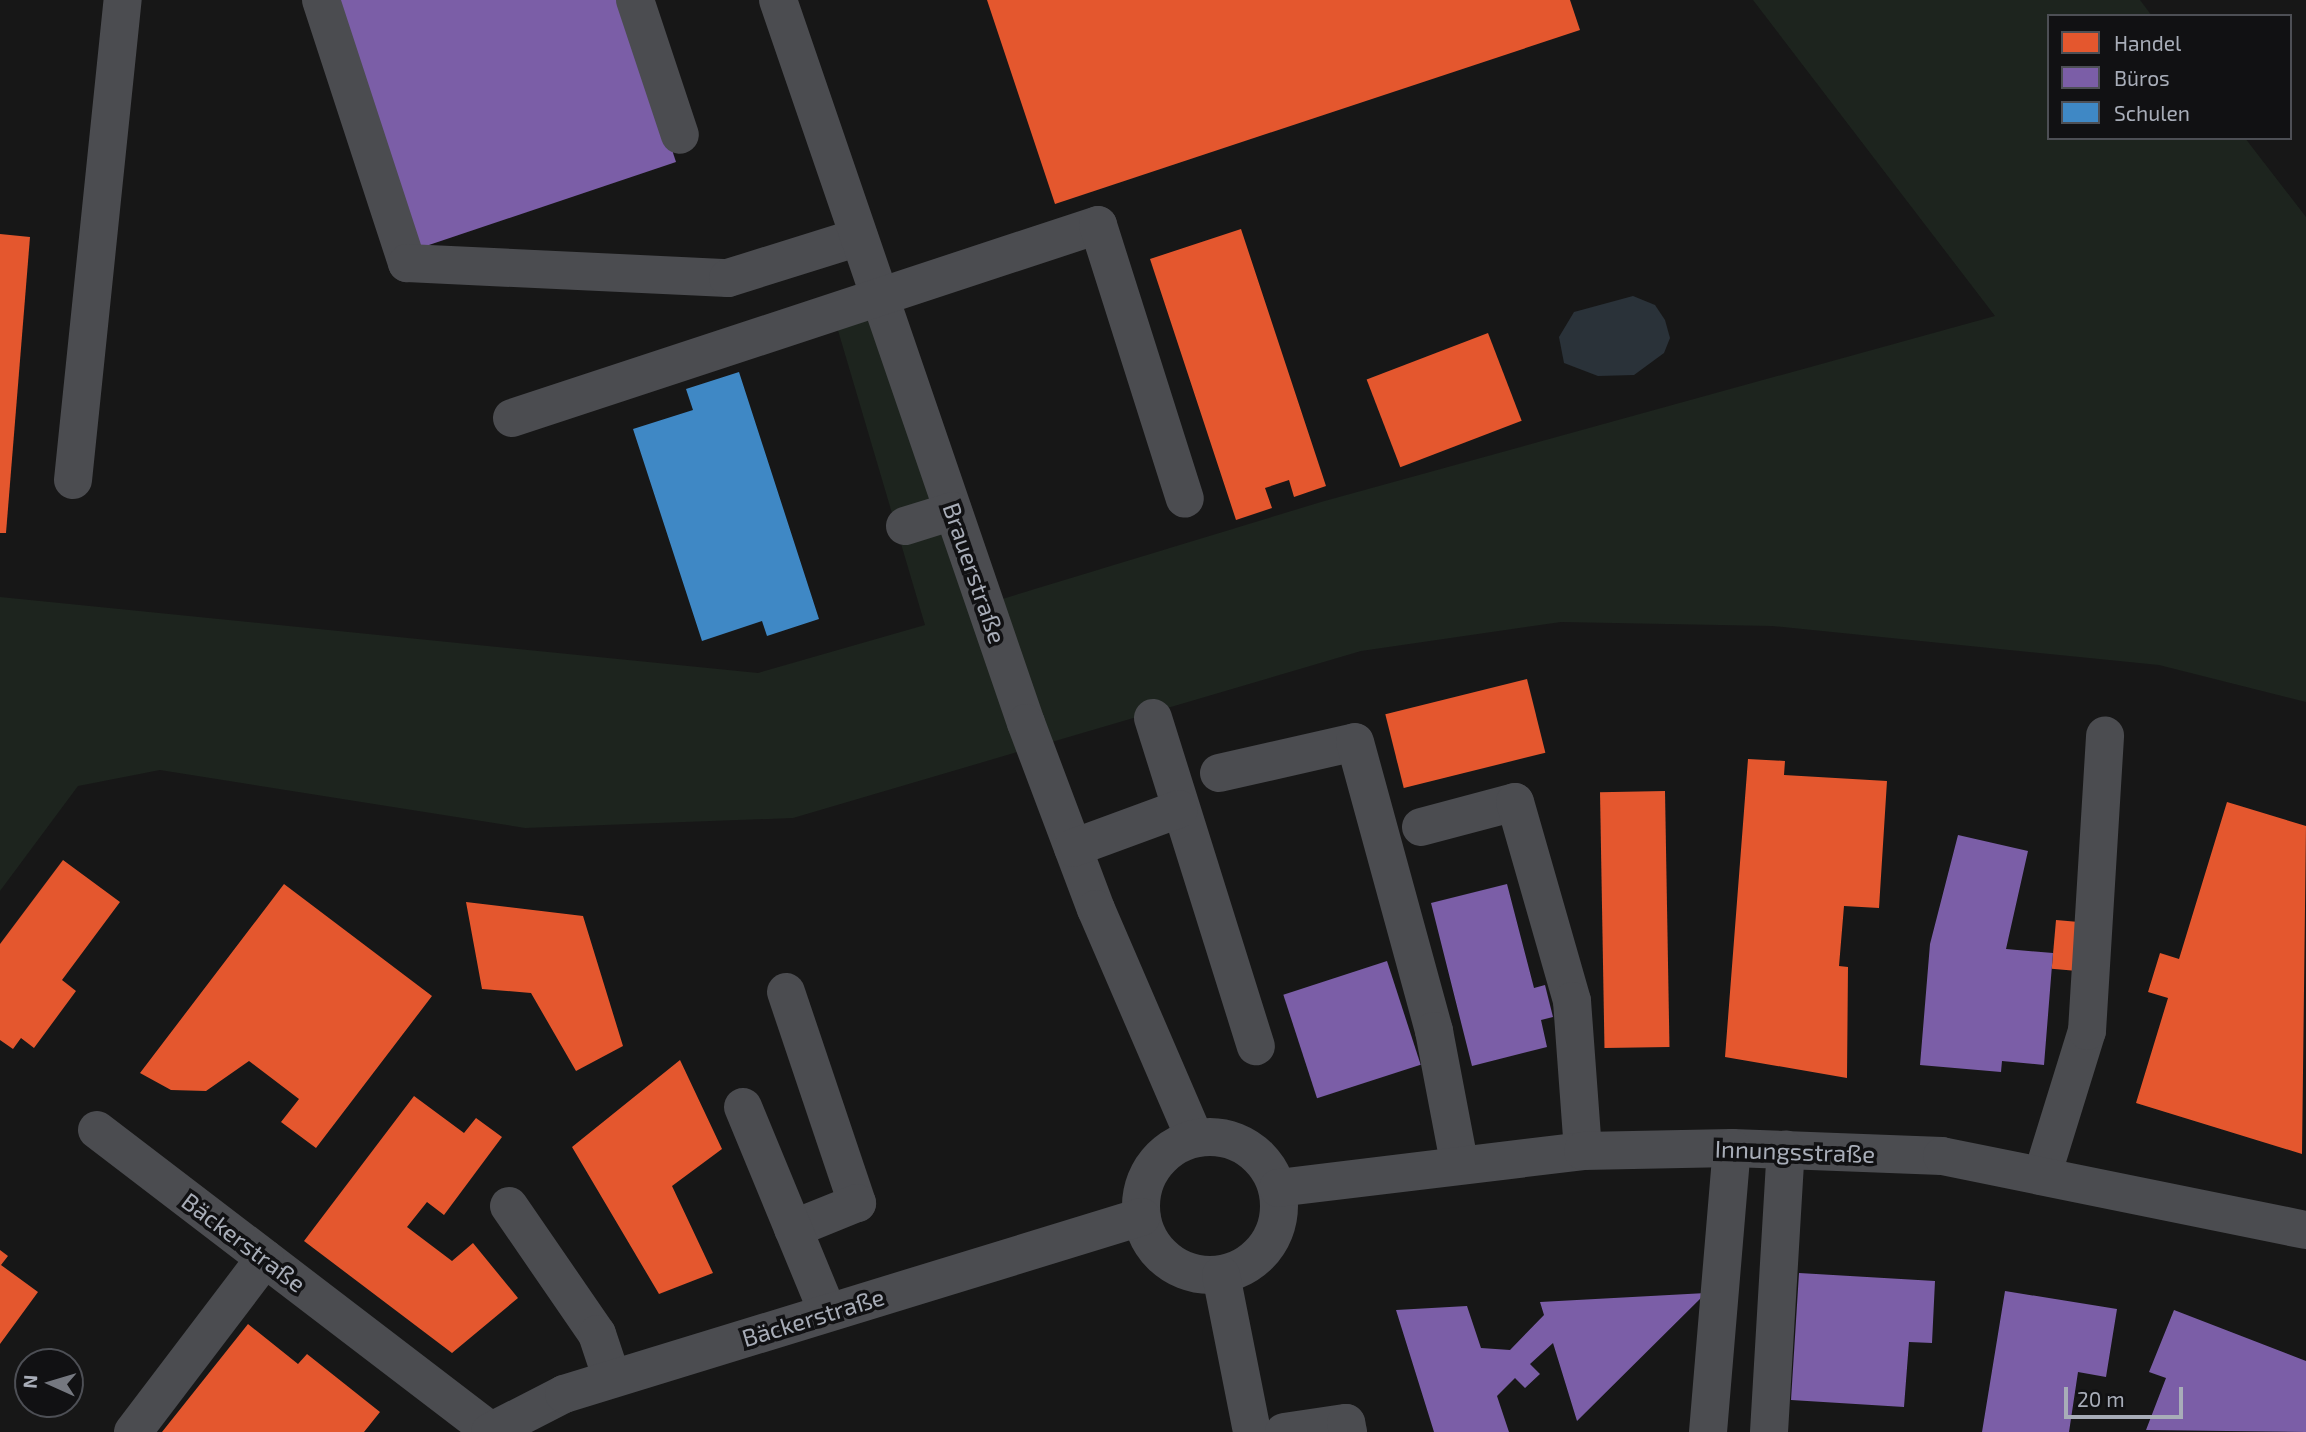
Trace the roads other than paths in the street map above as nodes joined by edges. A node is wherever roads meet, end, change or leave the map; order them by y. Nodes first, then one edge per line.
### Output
1 (123, 0) edge
2 (321, 0) edge
3 (635, 0) edge
4 (778, 0) edge
5 (680, 135) dead end
6 (859, 237) junction
7 (879, 296) junction
8 (512, 418) dead end
9 (74, 480) dead end
10 (1185, 499) dead end
11 (953, 511) junction
12 (905, 526) dead end
13 (1153, 718) dead end
14 (2105, 736) dead end
15 (1219, 773) dead end
16 (1179, 809) junction
17 (1421, 827) dead end
18 (1073, 848) junction
19 (786, 992) dead end
20 (1256, 1046) dead end
21 (743, 1107) dead end
22 (97, 1130) dead end
23 (1194, 1137) junction
24 (1732, 1148) junction
25 (1786, 1150) junction
26 (1583, 1151) junction
27 (1459, 1162) junction
28 (2042, 1175) junction
29 (1278, 1188) junction
30 (509, 1206) dead end
31 (1141, 1217) junction
32 (793, 1229) junction
33 (2306, 1230) edge
34 (265, 1258) junction
35 (1221, 1275) junction
36 (827, 1311) junction
37 (612, 1379) junction
38 (490, 1431) edge
39 (133, 1432) edge
40 (1252, 1432) edge
41 (1284, 1432) edge
42 (1348, 1432) edge
43 (1708, 1432) edge
44 (1769, 1432) edge

1 - 9 street
2 - 6 street
3 - 5 street
4 - 6 street, Brauerstraße
6 - 7 street, Brauerstraße
7 - 8 street
7 - 10 street
7 - 11 street, Brauerstraße
11 - 12 street
11 - 18 street, Brauerstraße
13 - 16 street
14 - 28 street
15 - 27 street
16 - 18 street
16 - 20 street
17 - 26 street
18 - 23 street, Brauerstraße
19 - 32 street
21 - 32 street
22 - 34 street, Bäckerstraße
23 - 29 street
23 - 31 street
24 - 25 street, Innungsstraße
24 - 26 street, Innungsstraße
24 - 43 street
25 - 28 street, Innungsstraße
25 - 44 street
26 - 27 street, Innungsstraße
27 - 29 street, Innungsstraße
28 - 33 street, Innungsstraße
29 - 35 street
30 - 37 street
31 - 35 street
31 - 36 street, Bäckerstraße
32 - 36 street
34 - 38 street, Bäckerstraße
34 - 39 street
35 - 40 street
36 - 37 street, Bäckerstraße
37 - 38 street, Bäckerstraße
41 - 42 street

